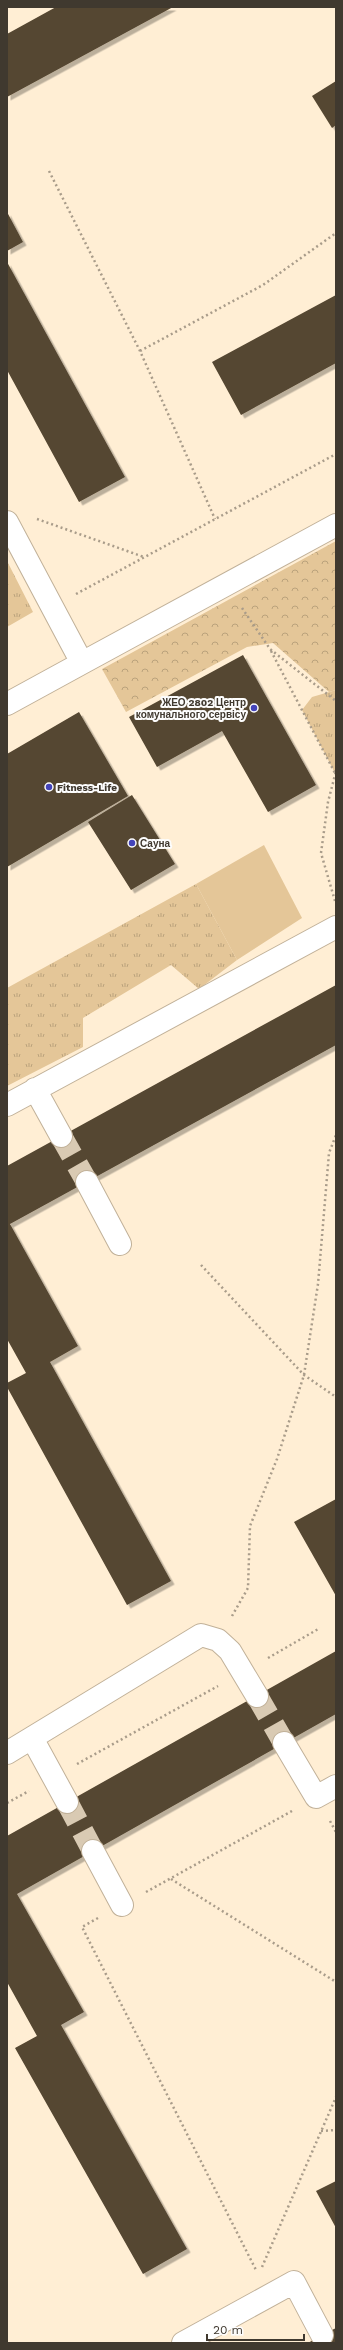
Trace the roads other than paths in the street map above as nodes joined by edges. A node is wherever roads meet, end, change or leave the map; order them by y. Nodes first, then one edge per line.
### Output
1 (7, 522) edge
2 (336, 525) edge
3 (82, 662) junction
4 (7, 704) edge
5 (336, 927) edge
6 (35, 1089) junction
7 (7, 1105) edge
8 (61, 1136) tunnel mouth
9 (87, 1182) tunnel mouth
10 (120, 1244) dead end
11 (257, 1696) tunnel mouth
12 (15, 1742) edge
13 (284, 1743) tunnel mouth
14 (336, 1786) edge
15 (67, 1802) tunnel mouth
16 (93, 1851) tunnel mouth
17 (122, 1905) road end
18 (322, 2335) dead end
19 (183, 2343) edge

1 - 3 lane
2 - 3 lane
3 - 4 lane
5 - 6 lane
6 - 7 lane
6 - 8 lane
9 - 10 lane
11 - 12 lane
12 - 15 lane
13 - 14 lane
16 - 17 lane
18 - 19 lane

